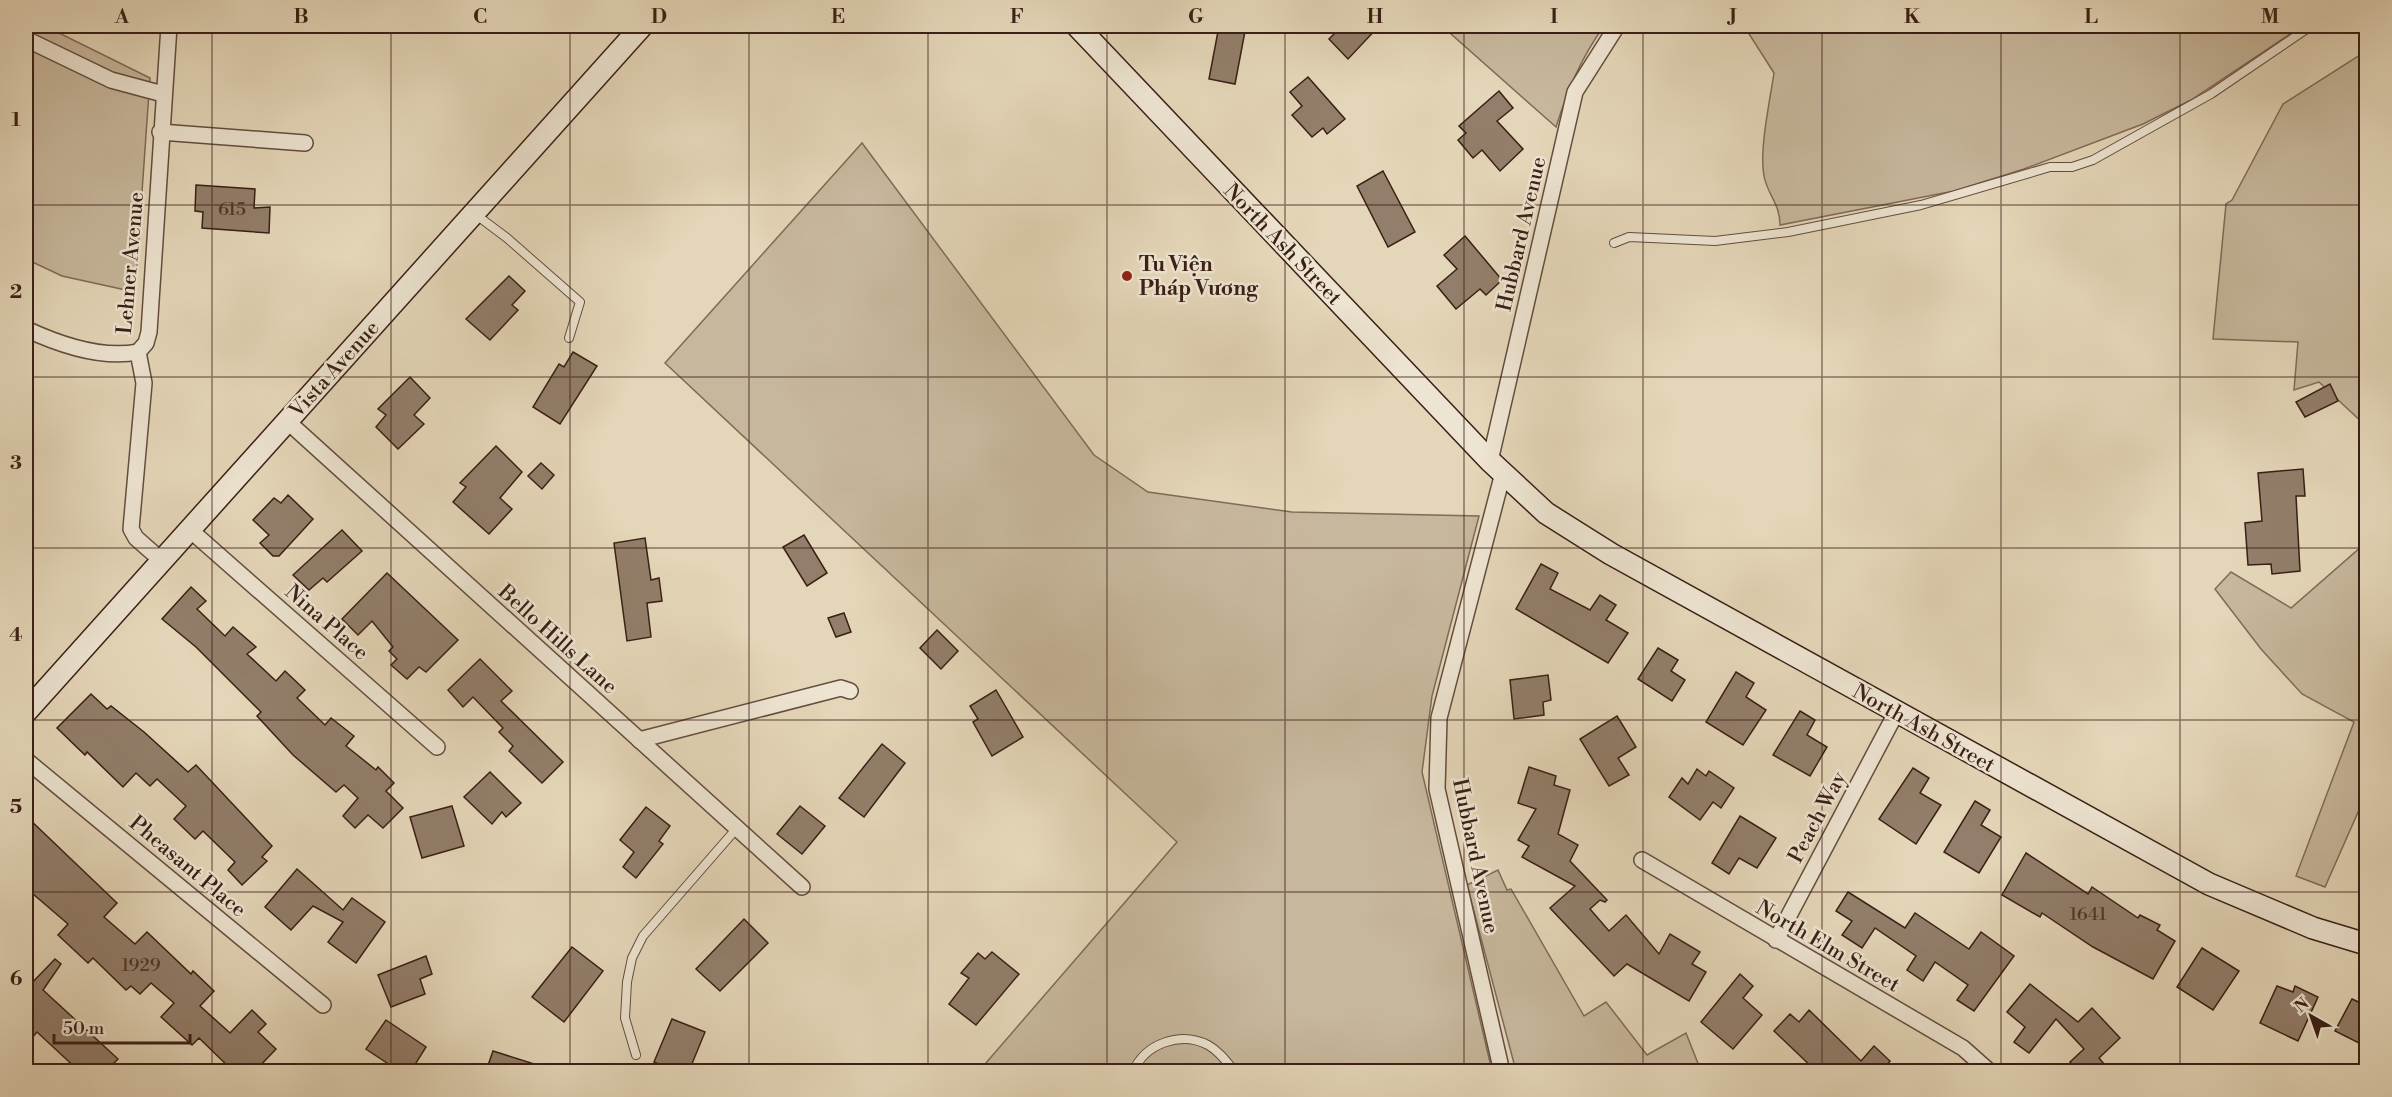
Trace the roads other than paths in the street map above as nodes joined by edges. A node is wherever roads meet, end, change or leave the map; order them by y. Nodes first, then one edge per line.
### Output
1 (169, 26) edge
2 (642, 26) edge
3 (1077, 26) edge
4 (1617, 26) edge
5 (2312, 26) edge
6 (26, 39) edge
7 (163, 94) junction
8 (160, 132) junction
9 (305, 143) dead end
10 (474, 213) junction
11 (1614, 243) dead end
12 (26, 329) edge
13 (569, 338) dead end
14 (138, 352) junction
15 (287, 421) junction
16 (1496, 467) junction
17 (189, 530) junction
18 (161, 560) junction
19 (850, 692) dead end
20 (26, 712) edge
21 (1896, 713) junction
22 (639, 740) junction
23 (437, 747) dead end
24 (26, 760) edge
25 (737, 828) junction
26 (1642, 860) dead end
27 (802, 887) dead end
28 (1776, 940) junction
29 (2367, 944) edge
30 (323, 1005) dead end
31 (636, 1055) dead end
32 (1133, 1071) edge
33 (1235, 1071) edge
34 (1503, 1071) edge
35 (1990, 1071) edge

1 - 7 street, Lehner Avenue
2 - 10 main road, Vista Avenue
3 - 16 main road, North Ash Street
4 - 16 street, Hubbard Avenue
5 - 11 lane
6 - 7 street
7 - 8 street, Lehner Avenue
8 - 9 street
8 - 14 street, Lehner Avenue
10 - 13 lane
10 - 15 main road, Vista Avenue
12 - 14 street
14 - 18 street, Lehner Avenue
15 - 17 main road, Vista Avenue
15 - 22 street, Bello Hills Lane
16 - 21 main road, North Ash Street
16 - 34 street, Hubbard Avenue
17 - 18 main road, Vista Avenue
17 - 23 street, Nina Place
18 - 20 main road, Vista Avenue
19 - 22 street
21 - 28 street, Peach Way
21 - 29 main road, North Ash Street
22 - 25 street, Bello Hills Lane
24 - 30 street, Pheasant Place
25 - 27 street, Bello Hills Lane
25 - 31 lane
26 - 28 street, North Elm Street
28 - 35 street, North Elm Street
32 - 33 lane

